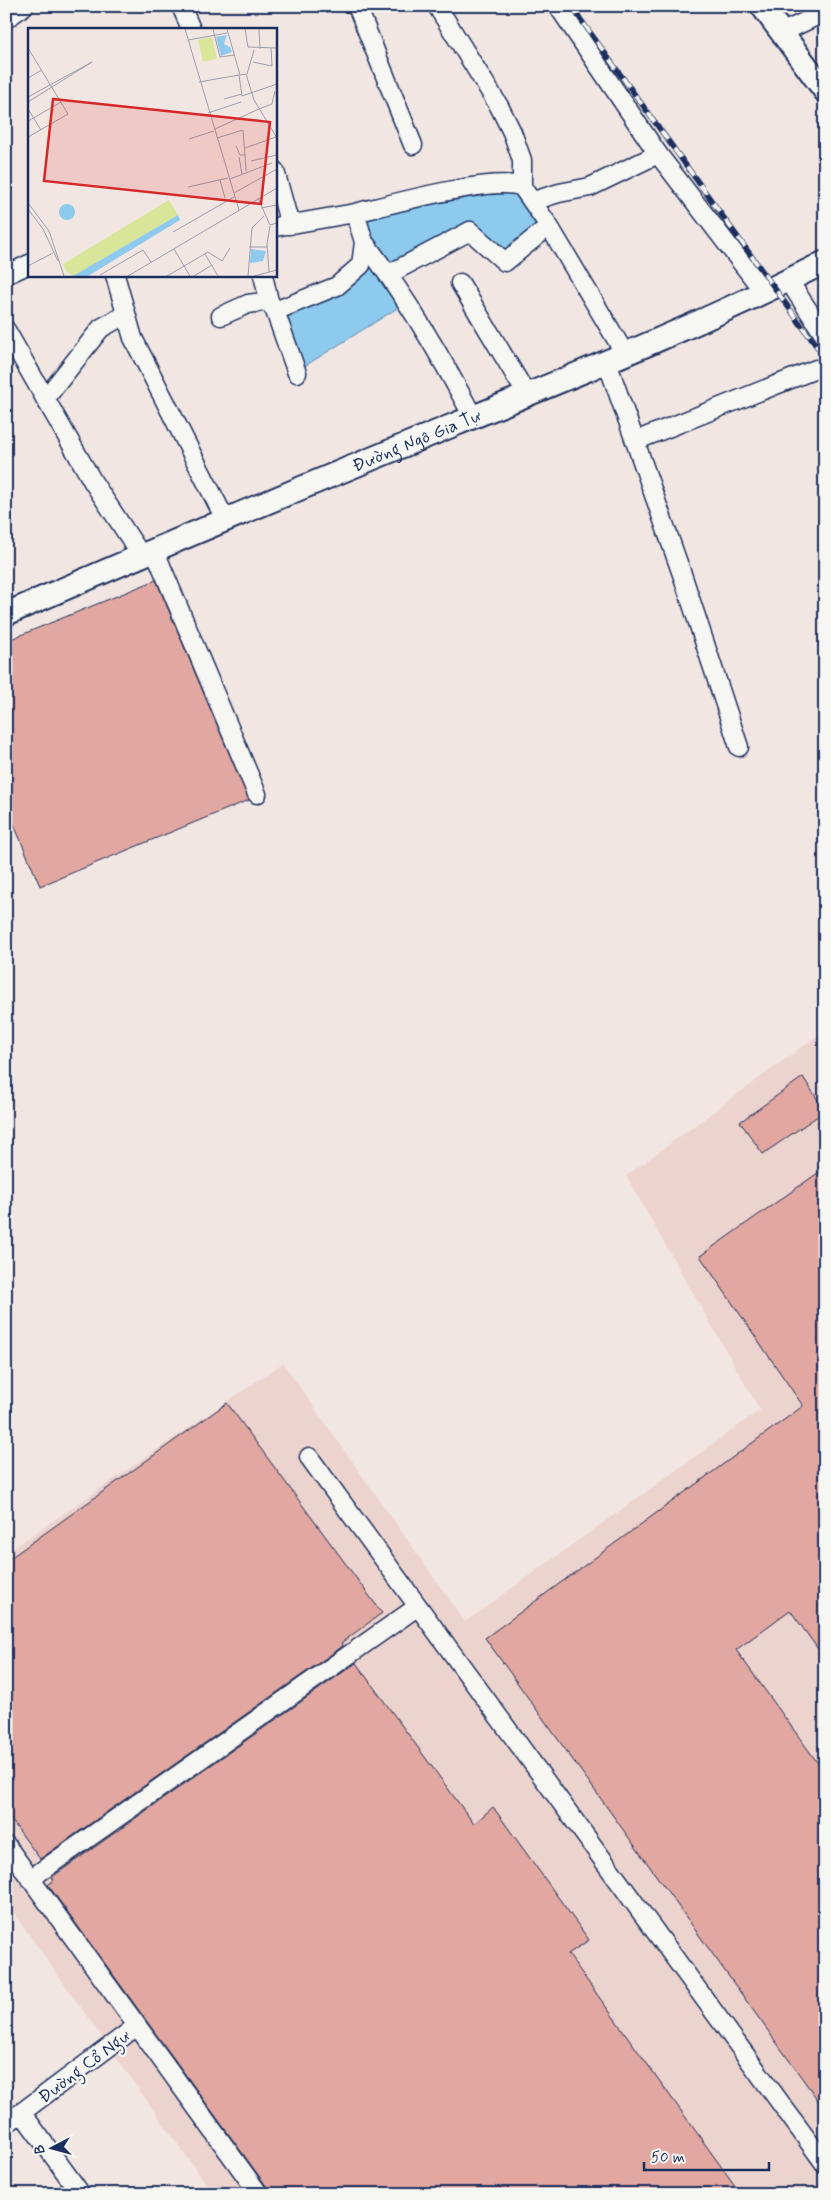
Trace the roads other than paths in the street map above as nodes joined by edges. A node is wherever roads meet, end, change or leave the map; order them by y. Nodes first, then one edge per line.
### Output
1 (24, 6) edge
2 (181, 6) edge
3 (357, 6) edge
4 (437, 6) edge
5 (558, 6) edge
6 (762, 6) edge
7 (825, 12) edge
8 (6, 19) edge
9 (191, 28) edge
10 (781, 33) junction
11 (825, 91) edge
12 (413, 145) dead end
13 (658, 154) junction
14 (276, 178) edge
15 (522, 187) junction
16 (533, 201) junction
17 (355, 213) junction
18 (283, 226) edge
19 (549, 226) junction
20 (364, 242) junction
21 (825, 262) edge
22 (28, 265) edge
23 (389, 274) junction
24 (6, 276) edge
25 (115, 276) edge
26 (263, 276) edge
27 (789, 281) junction
28 (460, 283) dead end
29 (764, 292) junction
30 (272, 306) junction
31 (125, 314) junction
32 (221, 316) dead end
33 (6, 330) edge
34 (825, 336) edge
35 (616, 358) junction
36 (816, 369) dead end
37 (297, 373) dead end
38 (528, 395) junction
39 (45, 399) junction
40 (473, 417) junction
41 (635, 441) junction
42 (225, 519) junction
43 (147, 552) junction
44 (6, 614) edge
45 (739, 747) dead end
46 (257, 794) dead end
47 (309, 1457) dead end
48 (417, 1607) junction
49 (6, 1846) edge
50 (30, 1879) junction
51 (137, 2026) junction
52 (22, 2112) junction
53 (6, 2124) edge
54 (825, 2164) edge
55 (81, 2194) edge
56 (258, 2194) edge

1 - 8 street
2 - 9 street
3 - 12 street
4 - 15 street
5 - 13 street
6 - 10 main road
7 - 10 street
10 - 11 main road
13 - 16 street
13 - 29 street
14 - 18 street
15 - 16 street
15 - 17 street
16 - 19 street
17 - 18 street
17 - 20 street
19 - 23 street
19 - 35 street
20 - 23 street
20 - 30 street
21 - 27 main road, Đường Ngô Gia Tự
22 - 24 street
23 - 40 street
25 - 31 street
26 - 30 street
27 - 29 main road, Đường Ngô Gia Tự
27 - 34 street
28 - 38 street
29 - 35 main road, Đường Ngô Gia Tự
30 - 32 street
30 - 37 street
31 - 39 street
31 - 42 street
33 - 39 street
35 - 38 main road, Đường Ngô Gia Tự
35 - 41 street
36 - 41 street
38 - 40 main road, Đường Ngô Gia Tự
39 - 43 street
40 - 42 main road, Đường Ngô Gia Tự
41 - 45 street
42 - 43 main road, Đường Ngô Gia Tự
43 - 44 main road, Đường Ngô Gia Tự
43 - 46 street
47 - 48 street
48 - 50 street
48 - 54 street
49 - 50 street
50 - 51 street
51 - 52 street, Đường Cổ Ngư
51 - 56 street
52 - 53 street, Đường Cổ Ngư
52 - 55 street

